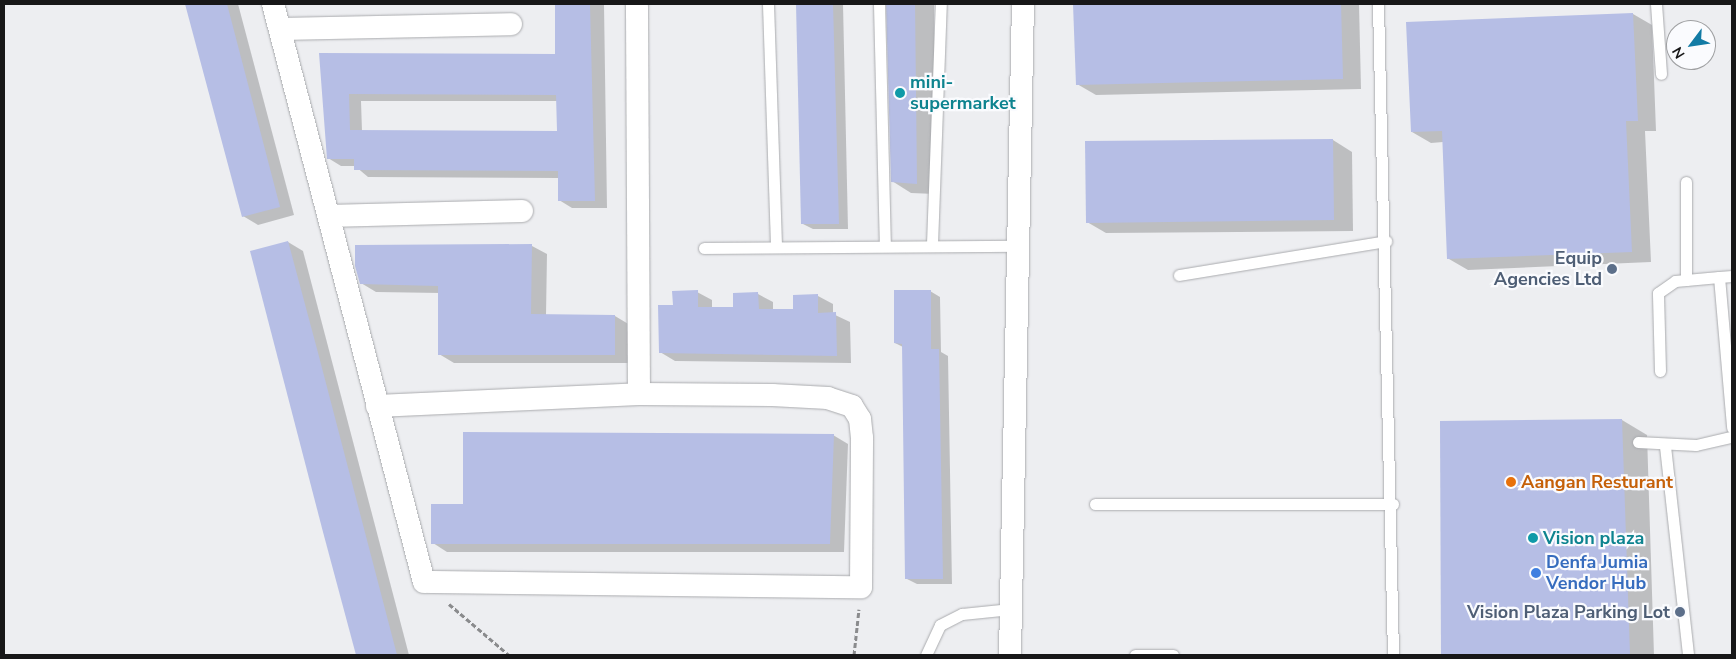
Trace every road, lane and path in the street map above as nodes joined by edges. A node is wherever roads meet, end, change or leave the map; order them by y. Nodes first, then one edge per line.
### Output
1 (273, 4) edge
2 (637, 4) edge
3 (768, 4) edge
4 (880, 4) edge
5 (940, 4) edge
6 (1023, 4) edge
7 (1378, 4) edge
8 (1656, 4) edge
9 (511, 24) dead end
10 (280, 29) junction
11 (1661, 74) dead end
12 (1686, 182) dead end
13 (522, 211) dead end
14 (329, 216) junction
15 (1386, 241) junction
16 (932, 244) junction
17 (885, 245) junction
18 (1017, 246) junction
19 (776, 247) junction
20 (704, 248) dead end
21 (1179, 275) dead end
22 (1732, 276) edge
23 (1719, 277) junction
24 (1686, 280) junction
25 (1660, 371) dead end
26 (639, 394) junction
27 (377, 406) junction
28 (1732, 427) edge
29 (1732, 437) edge
30 (1638, 442) dead end
31 (1665, 446) junction
32 (1095, 504) dead end
33 (1393, 504) junction
34 (424, 582) junction
35 (861, 587) junction
36 (1011, 609) junction
37 (1135, 654) edge
38 (509, 655) edge
39 (854, 655) edge
40 (926, 655) edge
41 (1010, 655) edge
42 (1173, 655) edge
43 (1393, 655) edge
44 (1688, 655) edge

1 - 10 street
2 - 26 street
3 - 19 lane
4 - 17 lane
5 - 16 lane
6 - 18 street
7 - 15 lane
8 - 11 lane
9 - 10 street
10 - 14 street
12 - 24 lane
13 - 14 street
14 - 27 street
15 - 21 lane
15 - 33 lane
16 - 17 lane
16 - 18 lane
17 - 19 lane
18 - 36 street
19 - 20 lane
22 - 23 lane
23 - 24 lane
23 - 28 lane
24 - 25 lane
26 - 27 street
26 - 35 street
27 - 34 street
29 - 31 lane
30 - 31 lane
31 - 44 lane
32 - 33 lane
33 - 43 lane
34 - 35 street
34 - 38 path
35 - 39 path
36 - 40 lane
36 - 41 street
37 - 42 lane

